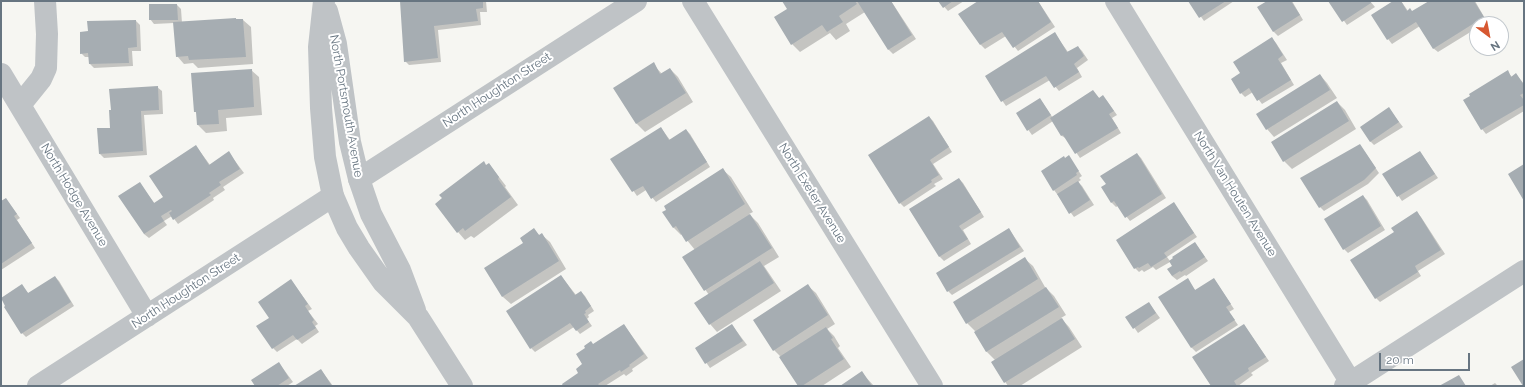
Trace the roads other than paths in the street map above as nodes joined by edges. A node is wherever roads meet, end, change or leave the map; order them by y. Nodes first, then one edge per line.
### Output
1 (45, 1) edge
2 (636, 1) edge
3 (693, 1) edge
4 (1116, 1) edge
5 (324, 2) edge
6 (607, 10) edge
7 (1, 74) edge
8 (20, 105) junction
9 (359, 179) junction
10 (333, 196) junction
11 (1524, 271) edge
12 (147, 316) junction
13 (418, 317) junction
14 (1350, 385) edge
15 (38, 386) edge
16 (462, 386) edge
17 (932, 386) edge

1 - 8 street
2 - 6 street, North Houghton Street
3 - 17 street, North Exeter Avenue
4 - 14 street, North Van Houten Avenue
5 - 9 street, North Portsmouth Avenue
5 - 10 street, North Portsmouth Avenue
6 - 9 street, North Houghton Street
7 - 8 street, North Hodge Avenue
8 - 12 street, North Hodge Avenue
9 - 13 street, North Portsmouth Avenue
10 - 12 street, North Houghton Street
10 - 13 street, North Portsmouth Avenue
11 - 14 street
12 - 15 street, North Houghton Street
13 - 16 street, North Portsmouth Avenue

